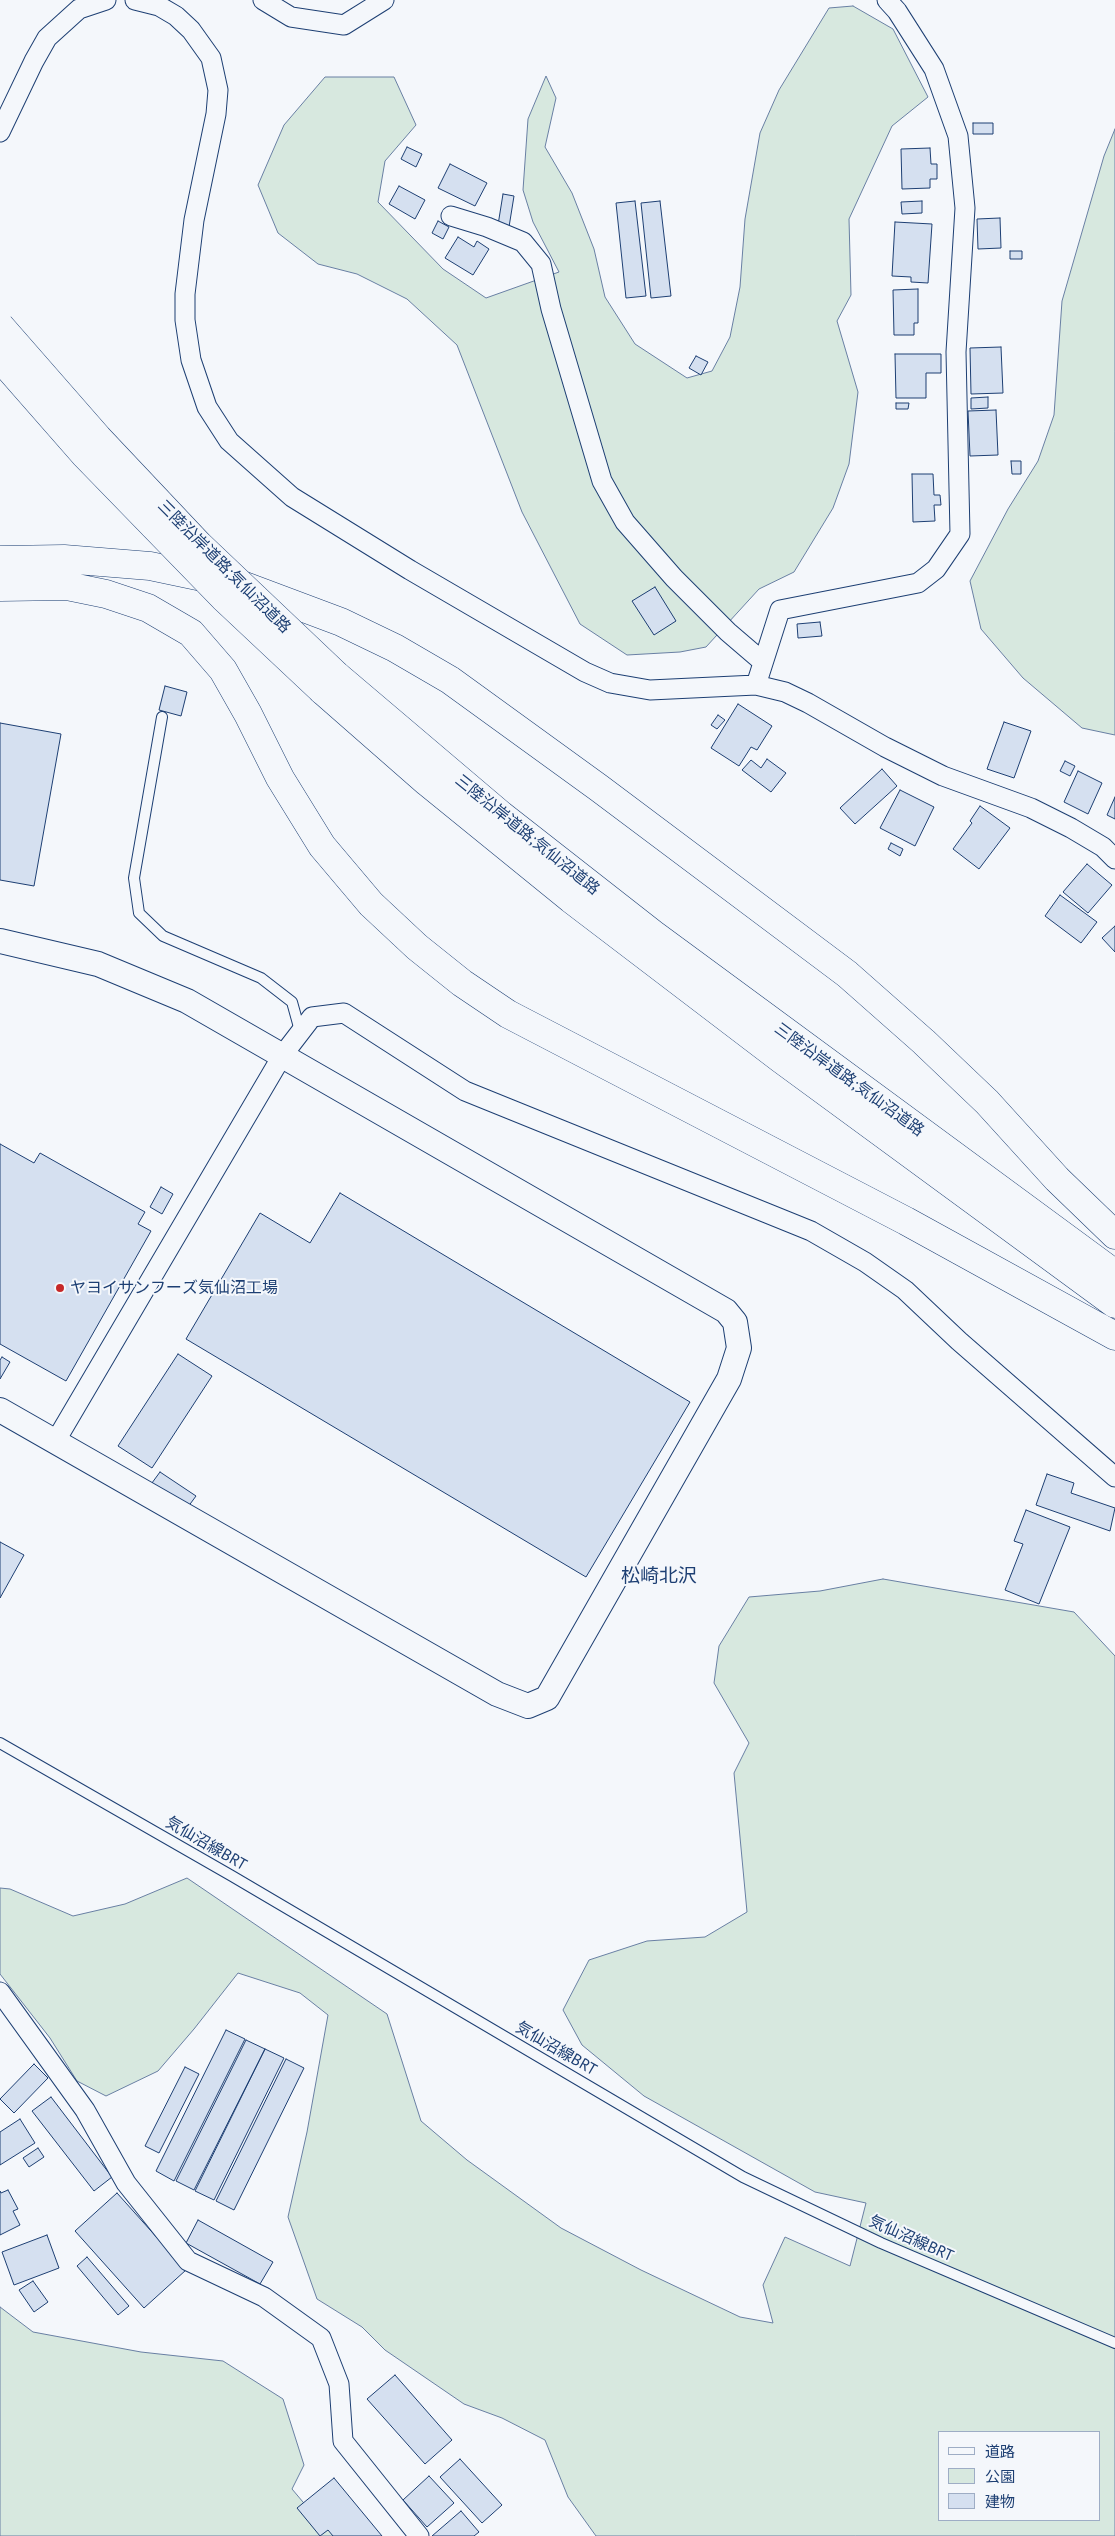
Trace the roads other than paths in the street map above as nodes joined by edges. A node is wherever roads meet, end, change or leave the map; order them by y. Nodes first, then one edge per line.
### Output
1 (106, 0) edge
2 (135, 0) edge
3 (262, 0) edge
4 (384, 0) edge
5 (887, 0) edge
6 (0, 132) edge
7 (451, 216) dead end
8 (0, 326) edge
9 (0, 358) edge
10 (0, 560) edge
11 (0, 587) edge
12 (763, 662) junction
13 (329, 682) junction
14 (756, 685) junction
15 (162, 717) dead end
16 (1115, 859) edge
17 (0, 942) edge
18 (300, 1031) junction
19 (282, 1056) junction
20 (1115, 1235) edge
21 (1115, 1274) edge
22 (1115, 1304) edge
23 (1115, 1336) edge
24 (0, 1410) edge
25 (55, 1442) junction
26 (1115, 1478) edge
27 (0, 1744) edge
28 (0, 1992) edge
29 (1115, 2343) edge
30 (420, 2536) edge

1 - 6 street
2 - 14 street
3 - 4 street
5 - 12 street
7 - 12 street
8 - 13 highway, 三陸沿岸道路;気仙沼道路, bridge
9 - 13 highway, 三陸沿岸道路;気仙沼道路, bridge
10 - 20 highway
11 - 23 highway
12 - 14 street
13 - 21 highway, 三陸沿岸道路;気仙沼道路
13 - 22 highway, 三陸沿岸道路;気仙沼道路
14 - 16 street
15 - 18 lane
17 - 19 street
18 - 19 street
18 - 26 street
19 - 25 street
19 - 25 street
24 - 25 street
27 - 29 lane, 気仙沼線BRT
28 - 30 street

